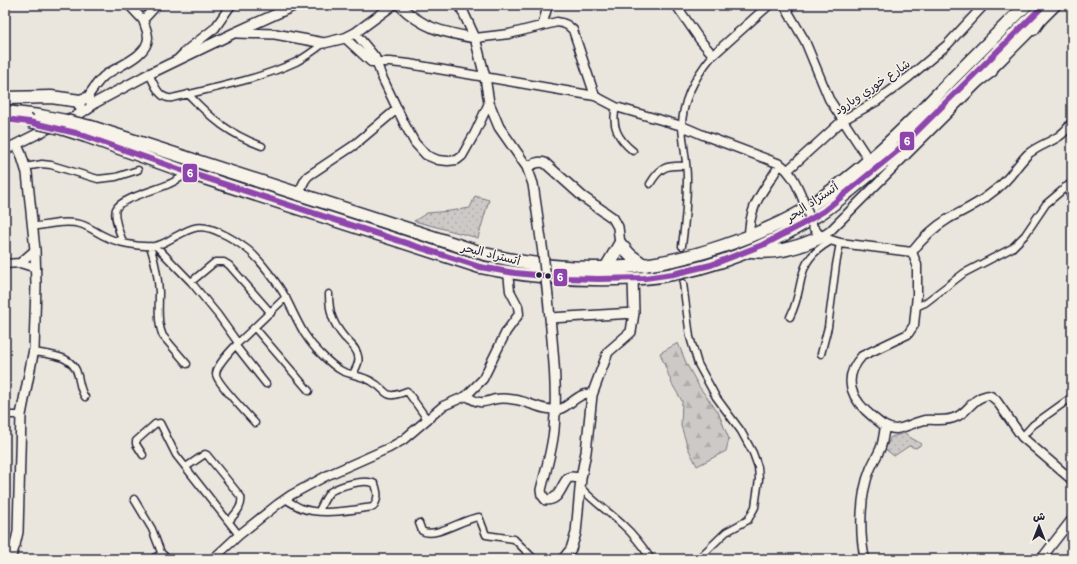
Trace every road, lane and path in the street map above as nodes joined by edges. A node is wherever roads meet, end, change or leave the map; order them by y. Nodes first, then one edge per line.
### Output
1 (129, 5) edge
2 (157, 5) edge
3 (231, 5) edge
4 (296, 5) edge
5 (393, 5) edge
6 (399, 5) edge
7 (460, 5) edge
8 (548, 5) edge
9 (676, 5) edge
10 (769, 5) edge
11 (784, 5) edge
12 (984, 5) edge
13 (1026, 5) edge
14 (1044, 5) edge
15 (1050, 5) edge
16 (1057, 5) edge
17 (268, 18) junction
18 (143, 20) junction
19 (542, 26) junction
20 (1033, 29) junction
21 (234, 33) junction
22 (356, 33) junction
23 (275, 34) junction
24 (345, 38) junction
25 (475, 38) junction
26 (324, 43) junction
27 (713, 54) junction
28 (176, 61) junction
29 (377, 63) junction
30 (991, 71) junction
31 (149, 74) junction
32 (485, 77) junction
33 (590, 83) junction
34 (188, 94) junction
35 (584, 94) junction
36 (595, 96) junction
37 (5, 98) edge
38 (489, 103) junction
39 (84, 104) junction
40 (943, 106) junction
41 (616, 107) junction
42 (397, 109) junction
43 (5, 112) edge
44 (34, 118) junction
45 (5, 119) edge
46 (842, 120) junction
47 (1072, 122) edge
48 (682, 126) junction
49 (88, 132) junction
50 (17, 144) junction
51 (262, 146) dead end
52 (5, 150) edge
53 (633, 151) dead end
54 (869, 160) junction
55 (780, 164) junction
56 (686, 166) junction
57 (25, 167) junction
58 (527, 168) junction
59 (138, 170) dead end
60 (788, 170) junction
61 (189, 173) junction
62 (1072, 182) edge
63 (650, 184) dead end
64 (1064, 187) junction
65 (298, 194) junction
66 (1072, 197) edge
67 (32, 227) junction
68 (749, 238) junction
69 (826, 239) junction
70 (123, 242) junction
71 (840, 243) junction
72 (620, 244) junction
73 (153, 246) junction
74 (682, 246) tunnel mouth
75 (35, 250) junction
76 (750, 251) junction
77 (912, 252) junction
78 (20, 263) junction
79 (5, 264) edge
80 (645, 266) junction
81 (36, 268) junction
82 (606, 268) junction
83 (508, 273) junction
84 (633, 279) junction
85 (191, 282) junction
86 (683, 283) tunnel mouth
87 (329, 294) dead end
88 (286, 297) junction
89 (916, 307) junction
90 (271, 313) junction
91 (634, 313) junction
92 (790, 317) dead end
93 (550, 318) junction
94 (255, 328) junction
95 (237, 344) junction
96 (34, 352) junction
97 (821, 354) dead end
98 (187, 364) dead end
99 (353, 374) junction
100 (266, 384) dead end
101 (309, 391) dead end
102 (592, 395) junction
103 (466, 396) junction
104 (85, 397) dead end
105 (1072, 397) edge
106 (554, 410) junction
107 (5, 415) edge
108 (21, 415) junction
109 (427, 419) junction
110 (255, 423) dead end
111 (885, 426) junction
112 (1022, 437) junction
113 (143, 455) dead end
114 (186, 467) junction
115 (581, 478) junction
116 (1072, 480) edge
117 (581, 488) junction
118 (134, 499) dead end
119 (285, 499) junction
120 (319, 511) junction
121 (1072, 519) edge
122 (229, 521) junction
123 (419, 523) dead end
124 (239, 535) junction
125 (164, 557) edge
126 (10, 559) edge
127 (154, 559) edge
128 (213, 559) edge
129 (534, 559) edge
130 (563, 559) edge
131 (651, 559) edge
132 (698, 559) edge
133 (865, 559) edge
134 (1041, 559) edge

1 - 18 street
2 - 18 street
3 - 28 street
4 - 17 main road
5 - 22 main road
6 - 25 main road
7 - 25 main road
8 - 19 street
9 - 27 street
10 - 27 street
11 - 46 street
12 - 46 street, شارع خوري وبارود
13 - 54 highway, أتستراد البحر
14 - 40 highway, أتستراد البحر
15 - 20 highway
16 - 20 street
17 - 21 main road
17 - 23 main road
18 - 39 street
19 - 25 street
19 - 33 street
20 - 30 street
21 - 23 main road
21 - 28 main road
22 - 24 main road
22 - 29 street
23 - 26 main road
24 - 26 main road
24 - 29 street
25 - 32 main road
26 - 34 street
27 - 48 street
28 - 31 main road
29 - 32 street
29 - 42 street
30 - 40 highway
30 - 69 street
31 - 34 street
31 - 39 main road
32 - 35 street
32 - 38 main road
33 - 35 street
33 - 36 street
34 - 51 street
35 - 36 street
36 - 41 street
37 - 39 highway
38 - 42 street
38 - 58 main road
39 - 50 main road
40 - 76 highway, أتستراد البحر
41 - 48 street
41 - 53 street
42 - 65 street
43 - 44 highway, أتستراد البحر
44 - 45 highway, أتستراد البحر
44 - 49 highway, أتستراد البحر, bridge
46 - 54 street
46 - 60 street, شارع خوري وبارود
47 - 77 street
48 - 55 street
48 - 56 street
49 - 61 highway, أتستراد البحر
49 - 65 highway, أتستراد البحر
50 - 52 main road
50 - 57 main road
54 - 68 highway, أتستراد البحر
55 - 60 street
55 - 68 street
56 - 63 street
56 - 74 street
57 - 59 street
57 - 67 main road
58 - 72 main road
58 - 93 main road, bridge
60 - 69 street, bridge
61 - 70 street
61 - 83 highway, أتستراد البحر
62 - 64 street
64 - 66 street
64 - 89 street
65 - 82 highway, أتستراد البحر
67 - 70 street
67 - 75 main road
68 - 80 highway, أتستراد البحر
69 - 71 street
69 - 76 highway
69 - 92 street
70 - 73 street
71 - 77 street
71 - 97 street
72 - 80 highway
72 - 82 highway
73 - 85 street
73 - 88 street
73 - 98 street
75 - 78 street
75 - 81 main road
76 - 84 highway, أتستراد البحر
77 - 89 street
78 - 79 street
78 - 81 street
80 - 82 highway, أتستراد البحر
81 - 96 main road
83 - 84 highway, أتستراد البحر
83 - 103 street
84 - 91 main road
85 - 90 street
85 - 95 street
86 - 132 street
87 - 99 street
88 - 90 street
88 - 99 street
89 - 111 street
90 - 94 street
91 - 93 main road
91 - 102 main road
93 - 106 main road
94 - 95 street
94 - 101 street
95 - 100 street
95 - 110 street
96 - 104 street
96 - 108 main road
99 - 109 street
102 - 106 street
102 - 115 main road
103 - 106 street
103 - 109 street
105 - 112 street
106 - 115 main road
107 - 108 street
108 - 126 main road
109 - 119 street
111 - 112 street
111 - 133 street
112 - 116 street
113 - 114 street
114 - 122 street
114 - 122 street
115 - 117 main road
117 - 130 main road
117 - 131 street
118 - 125 street
119 - 120 street
119 - 124 street
120 - 120 street
121 - 134 street
122 - 124 street
123 - 129 street
124 - 128 street
125 - 127 street

